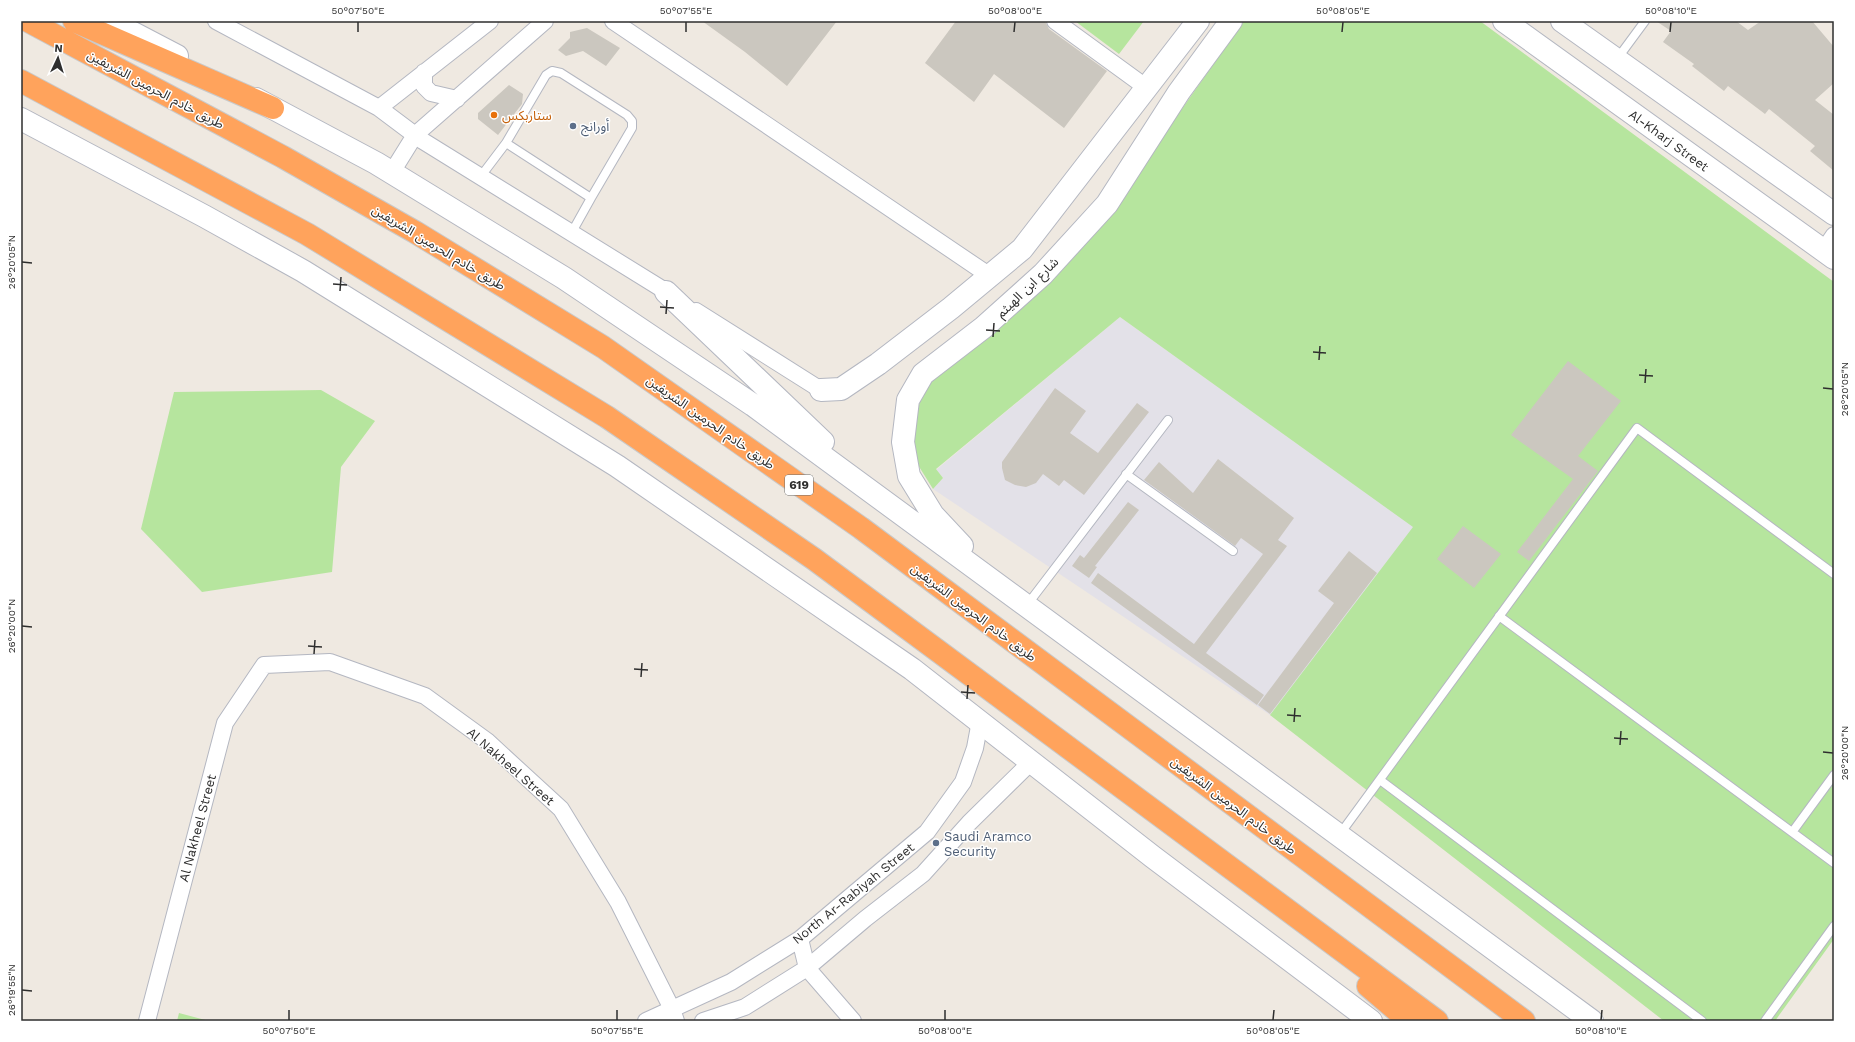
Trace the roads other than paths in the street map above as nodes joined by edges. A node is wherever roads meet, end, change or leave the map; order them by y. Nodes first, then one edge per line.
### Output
1 (28, 21) edge
2 (74, 21) edge
3 (110, 21) edge
4 (216, 21) edge
5 (490, 21) edge
6 (545, 21) edge
7 (613, 21) edge
8 (1056, 21) edge
9 (1198, 21) edge
10 (1231, 21) edge
11 (1504, 21) edge
12 (1562, 21) edge
13 (1645, 21) edge
14 (1616, 60) junction
15 (424, 72) junction
16 (21, 80) edge
17 (1147, 88) junction
18 (457, 99) junction
19 (273, 108) junction
20 (379, 108) junction
21 (21, 119) edge
22 (415, 135) junction
23 (506, 144) junction
24 (392, 172) junction
25 (481, 176) junction
26 (591, 198) junction
27 (1834, 214) edge
28 (572, 232) junction
29 (1830, 248) edge
30 (990, 276) junction
31 (666, 292) junction
32 (820, 390) joint
33 (1168, 420) dead end
34 (1126, 474) junction
35 (887, 503) junction
36 (1233, 551) dead end
37 (1834, 574) edge
38 (998, 584) junction
39 (1027, 605) junction
40 (1499, 616) junction
41 (980, 721) junction
42 (1031, 762) junction
43 (1834, 775) edge
44 (1380, 780) junction
45 (1793, 831) junction
46 (1340, 835) junction
47 (1205, 848) junction
48 (1834, 863) edge
49 (1834, 926) edge
50 (800, 939) junction
51 (807, 968) junction
52 (674, 1015) edge
53 (147, 1021) edge
54 (646, 1021) edge
55 (703, 1021) edge
56 (853, 1021) edge
57 (1371, 1021) edge
58 (1409, 1021) edge
59 (1437, 1021) edge
60 (1524, 1021) edge
61 (1592, 1021) edge
62 (1702, 1021) edge
63 (1765, 1021) edge

1 - 60 highway, طريق خادم الحرمين الشريفين / 619
2 - 19 highway
3 - 19 main road
4 - 20 street
5 - 15 street
6 - 18 street
7 - 30 street
8 - 17 street
9 - 17 main road
10 - 38 main road, شارع ابن الهيثم
11 - 29 main road, Al-Kharj Street
12 - 14 main road
13 - 14 lane
14 - 27 main road
15 - 18 street
15 - 20 street
16 - 47 highway
17 - 30 main road
18 - 22 street
19 - 24 main road
20 - 22 street
21 - 41 main road
22 - 24 street
22 - 25 street
23 - 25 lane
23 - 26 lane
23 - 26 lane
24 - 35 main road
25 - 28 street
26 - 28 lane
28 - 31 street
30 - 32 main road
31 - 32 street
31 - 35 main road
33 - 34 lane
34 - 36 lane
34 - 39 lane
35 - 38 main road
37 - 40 lane
38 - 39 main road
39 - 46 main road
40 - 44 lane
40 - 45 lane
41 - 42 main road
41 - 50 street, North Ar-Rabiyah Street
42 - 51 street, North Ar-Rabiyah Street
42 - 57 main road
43 - 45 lane
44 - 46 lane
44 - 62 lane
45 - 48 lane
46 - 61 main road
47 - 58 highway
47 - 59 highway
49 - 63 lane
50 - 51 street
50 - 52 street, North Ar-Rabiyah Street
51 - 55 street, North Ar-Rabiyah Street
51 - 56 street
52 - 53 street, Al Nakheel Street
52 - 54 street, North Ar-Rabiyah Street

